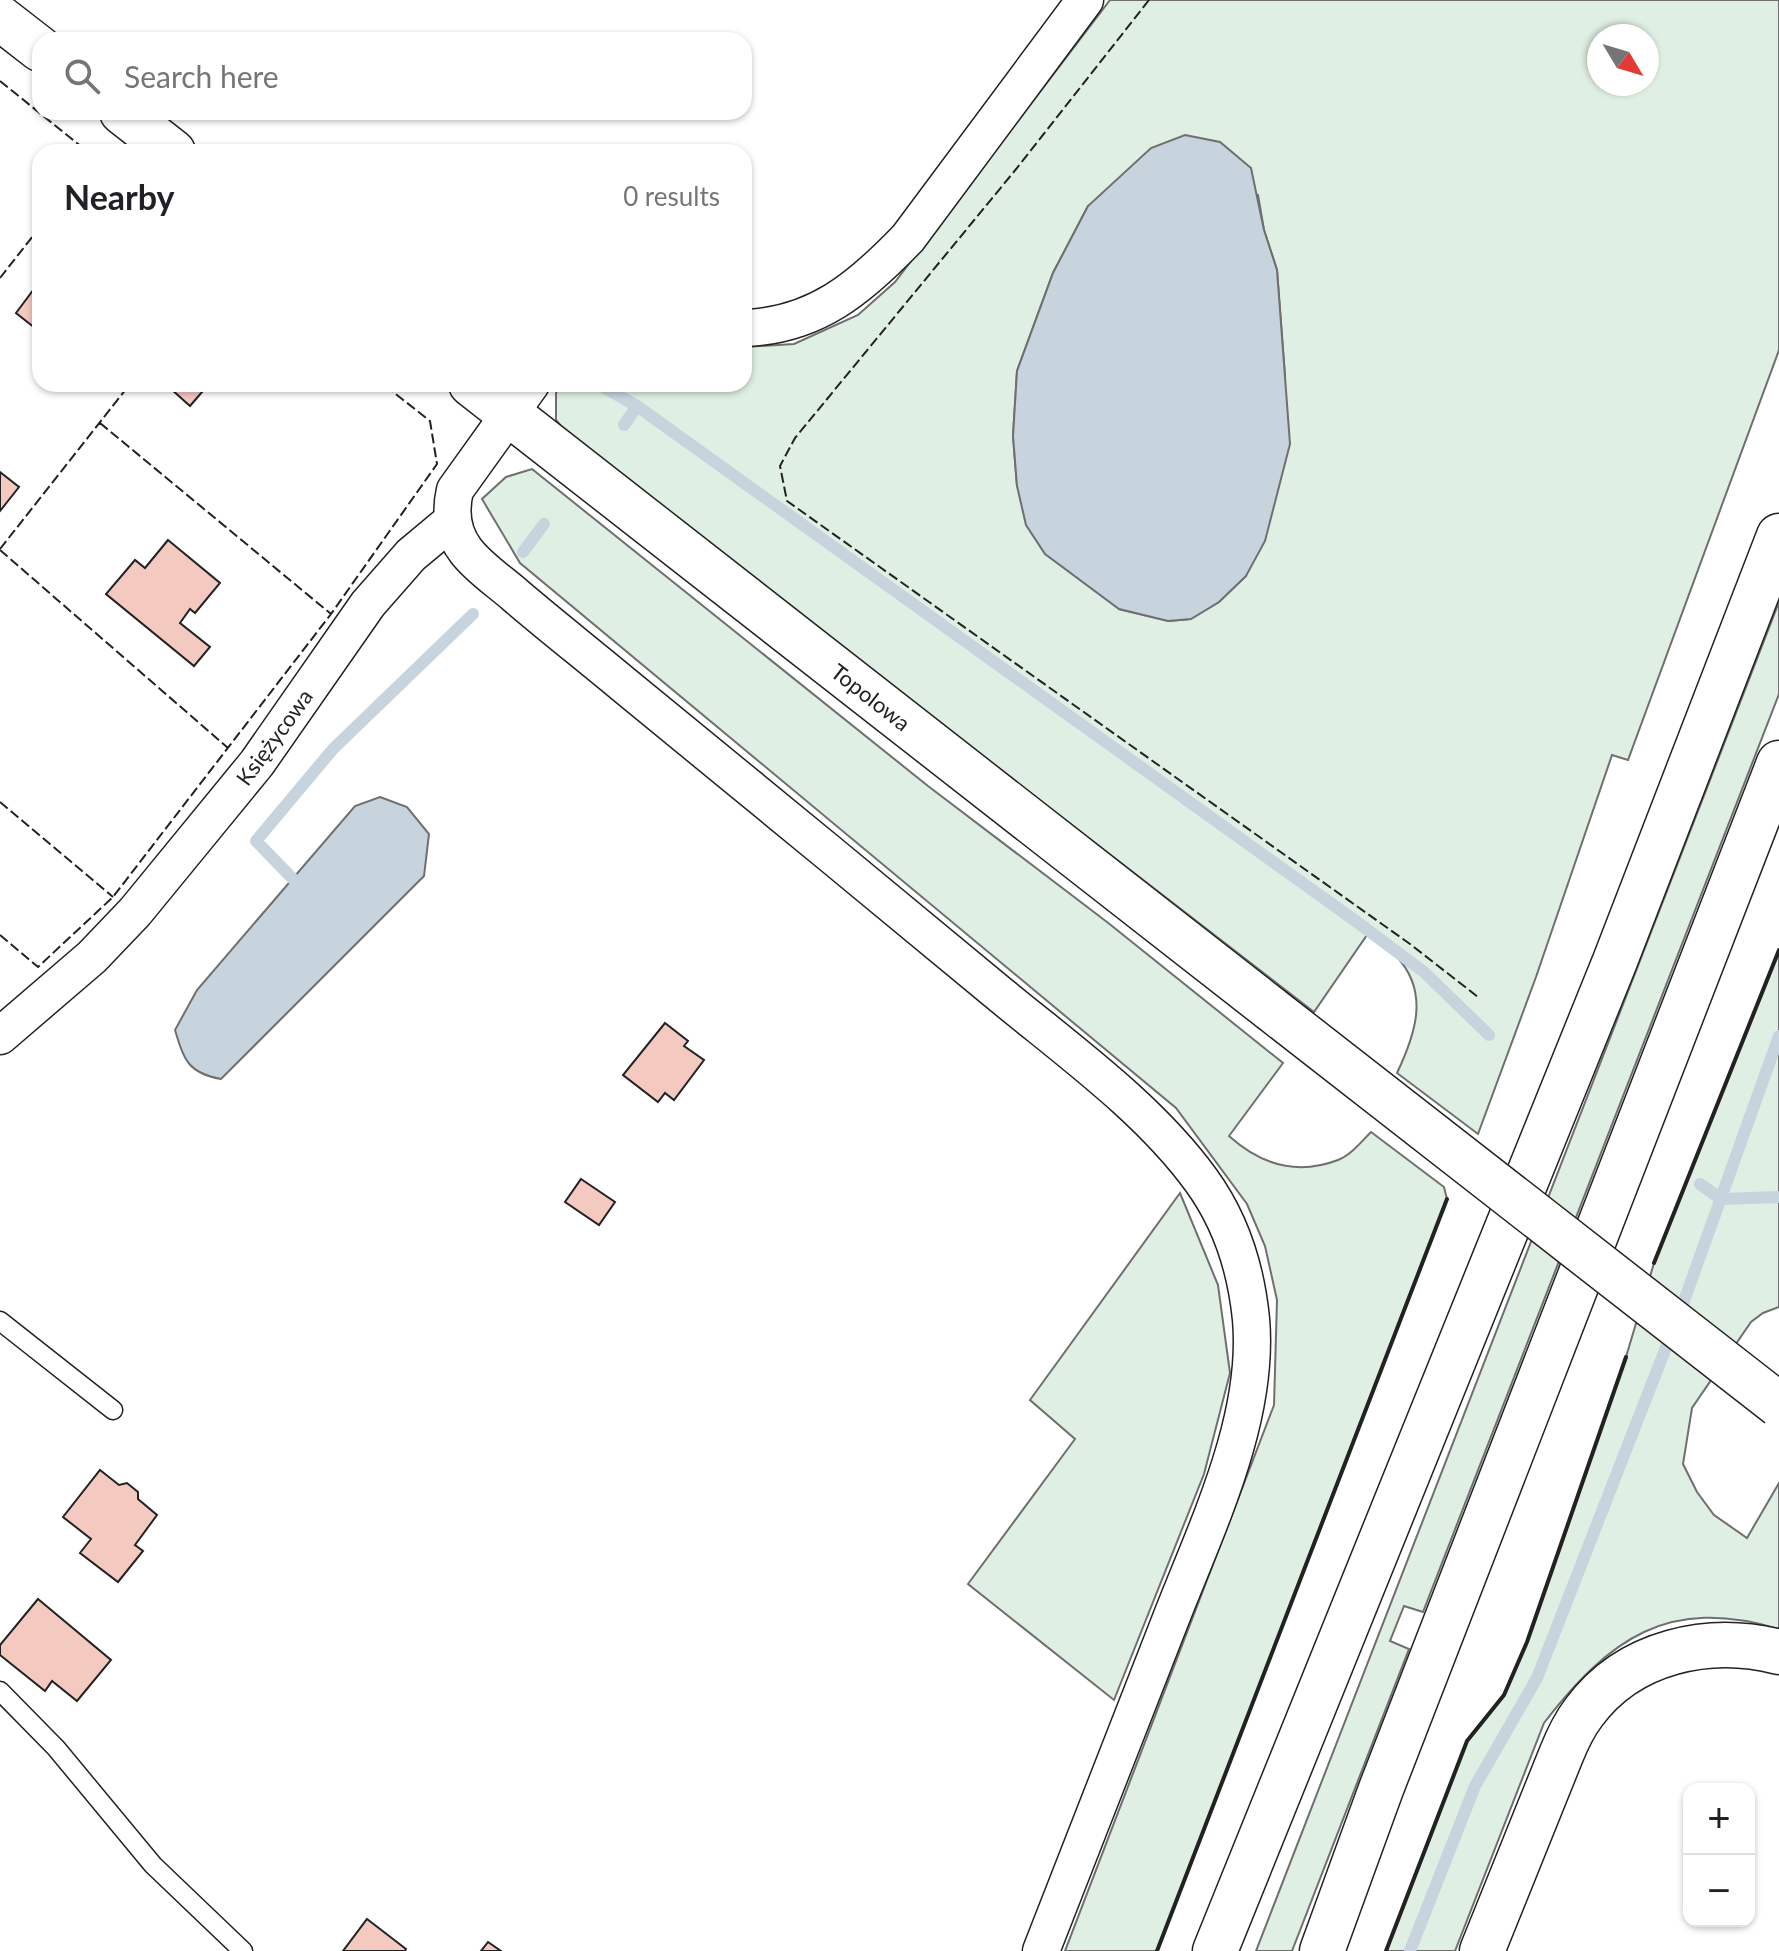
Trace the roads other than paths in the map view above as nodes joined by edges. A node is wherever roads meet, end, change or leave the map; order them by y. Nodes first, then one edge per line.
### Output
1 (1085, 0) edge
2 (0, 18) edge
3 (32, 43) edge
4 (132, 120) edge
5 (163, 144) edge
6 (752, 327) edge
7 (497, 392) edge
8 (520, 399) edge
9 (453, 520) junction
10 (1779, 536) edge
11 (1779, 763) edge
12 (0, 1036) edge
13 (0, 1321) edge
14 (1779, 1405) edge
15 (113, 1410) dead end
16 (1779, 1652) edge
17 (0, 1691) edge
18 (243, 1951) edge
19 (1041, 1951) edge
20 (1215, 1951) edge
21 (1322, 1951) edge
22 (1482, 1951) edge

1 - 6 street
2 - 3 main road
4 - 5 main road
7 - 8 main road, Topolowa
8 - 9 street
8 - 14 main road, Topolowa, bridge
9 - 12 street, Księżycowa
9 - 19 street
10 - 20 main road
11 - 21 main road
13 - 15 lane
16 - 22 main road
17 - 18 lane

